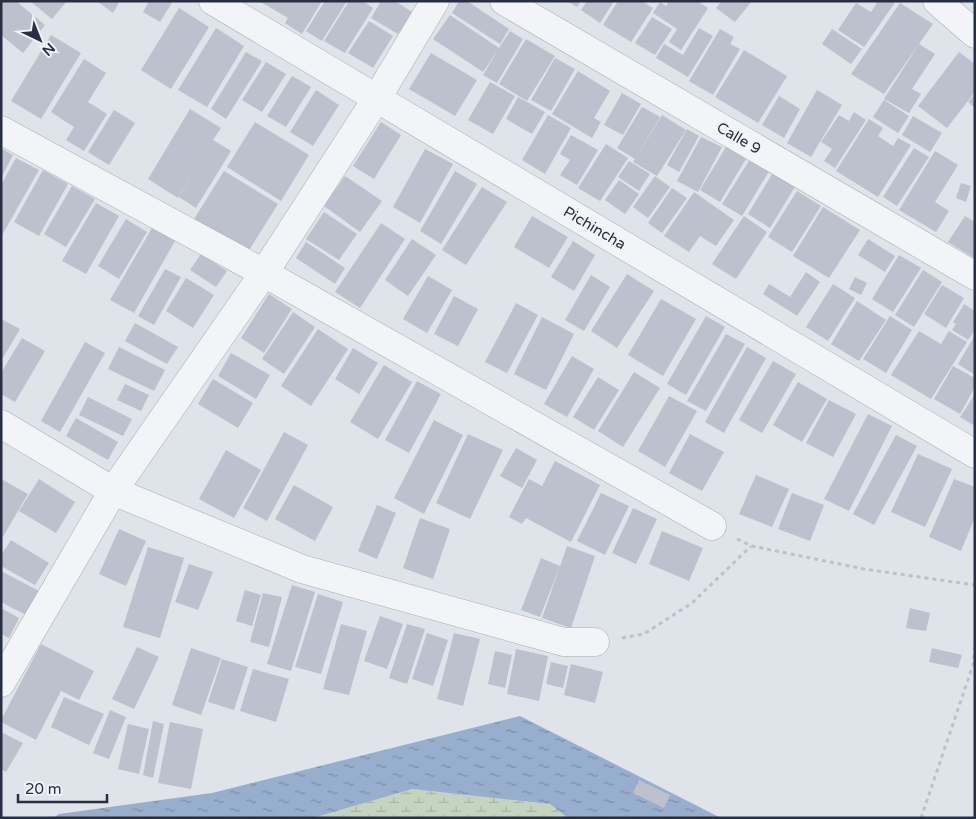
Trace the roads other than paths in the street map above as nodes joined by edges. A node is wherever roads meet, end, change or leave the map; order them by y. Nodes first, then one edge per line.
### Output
1 (214, 1) edge
2 (435, 1) edge
3 (504, 1) edge
4 (937, 1) edge
5 (975, 34) edge
6 (377, 98) junction
7 (1, 130) edge
8 (264, 273) junction
9 (975, 276) edge
10 (1, 424) edge
11 (975, 454) edge
12 (113, 491) junction
13 (712, 526) road end
14 (595, 642) road end
15 (1, 683) edge

1 - 6 street, Pichincha
2 - 6 street
3 - 9 street, Calle 9
4 - 5 street
6 - 8 street
6 - 11 street, Pichincha
7 - 8 street
8 - 12 street
8 - 13 street
10 - 12 street
12 - 14 street
12 - 15 street

